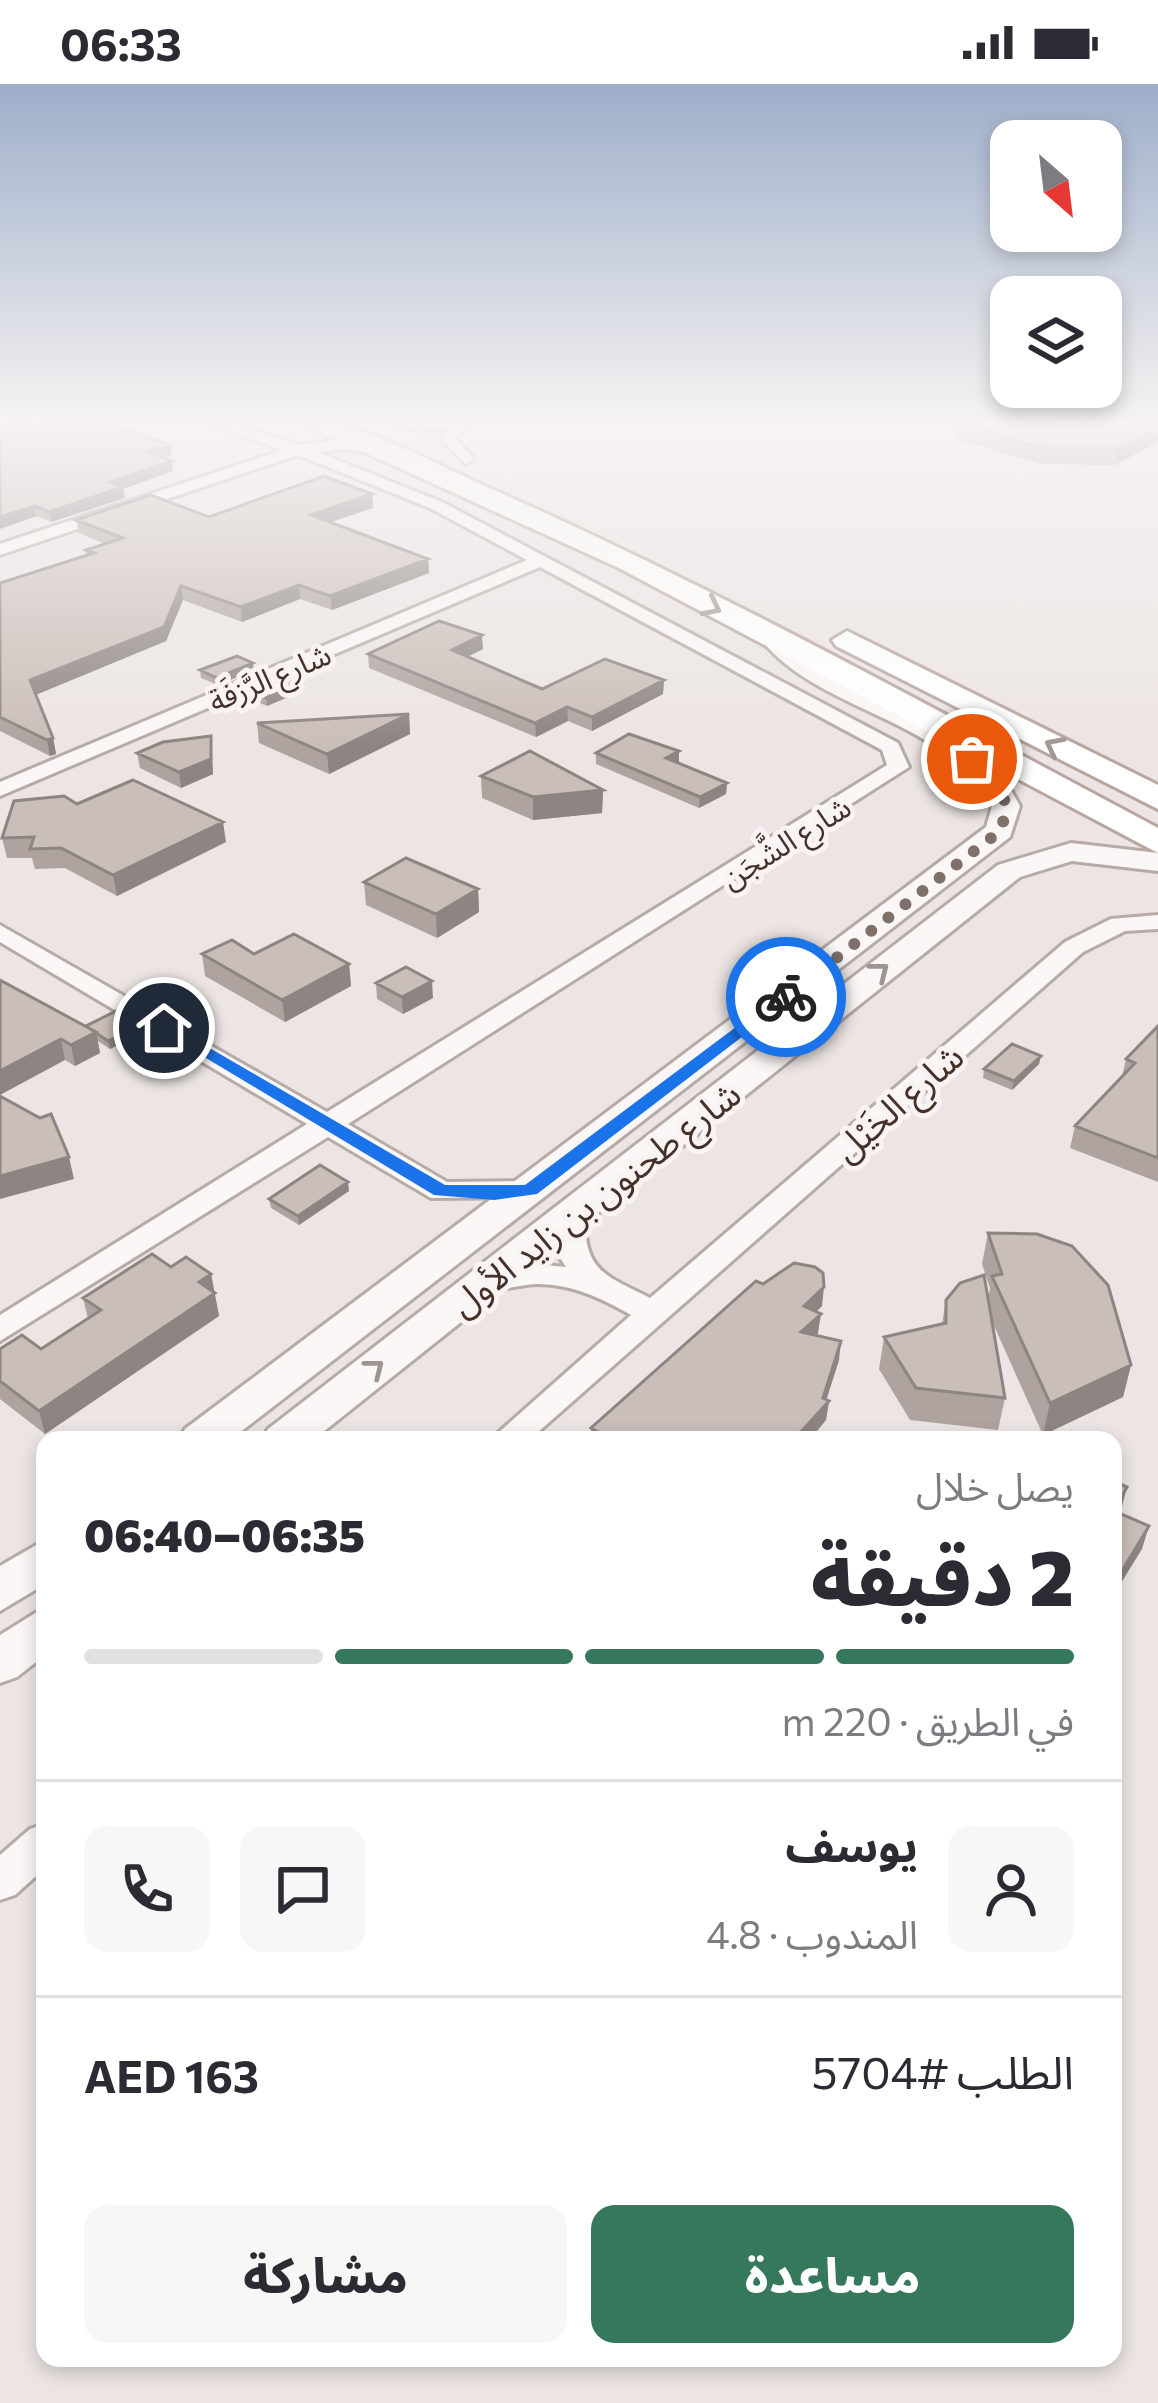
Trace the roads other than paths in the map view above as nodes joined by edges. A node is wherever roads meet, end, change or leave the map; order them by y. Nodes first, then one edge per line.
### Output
1 (64, 526) edge
2 (473, 526) edge
3 (550, 526) edge
4 (613, 526) edge
5 (0, 550) edge
6 (538, 562) junction
7 (766, 634) junction
8 (0, 790) edge
9 (1158, 799) edge
10 (1158, 842) edge
11 (1158, 862) edge
12 (1158, 922) edge
13 (0, 932) edge
14 (328, 1125) junction
15 (530, 1190) junction
16 (441, 1191) junction
17 (570, 1217) junction
18 (451, 1250) junction
19 (487, 1280) junction
20 (592, 1280) junction
21 (653, 1313) junction
22 (0, 1330) edge
23 (212, 1431) edge
24 (295, 1431) edge
25 (517, 1431) edge
26 (36, 1565) edge
27 (0, 1592) edge
28 (36, 1634) edge
29 (0, 1663) edge
30 (36, 1850) edge
31 (0, 1881) edge

1 - 5 street
2 - 6 street, شارع الشَّجَن
3 -> 7 main road
9 -> 4 main road
6 - 8 street, شارع الرَّزفَة
6 - 14 street, شارع الشَّجَن
7 - 10 main road
7 - 15 street, شارع طحنون بن زايد الأول
17 -> 11 street, شارع طحنون بن زايد الأول
12 - 21 street, شارع الخَيْل
13 - 14 street
14 - 16 street
14 - 22 street, شارع الشَّجَن
15 - 16 street
15 - 18 street, شارع طحنون بن زايد الأول
16 - 18 street
17 - 19 street, شارع طحنون بن زايد الأول
17 - 20 street
18 - 23 street, شارع طحنون بن زايد الأول
19 - 20 street
24 -> 19 street, شارع طحنون بن زايد الأول
20 - 21 street
21 - 25 street, شارع الخَيْل
26 - 27 street
28 - 29 street
30 - 31 street

